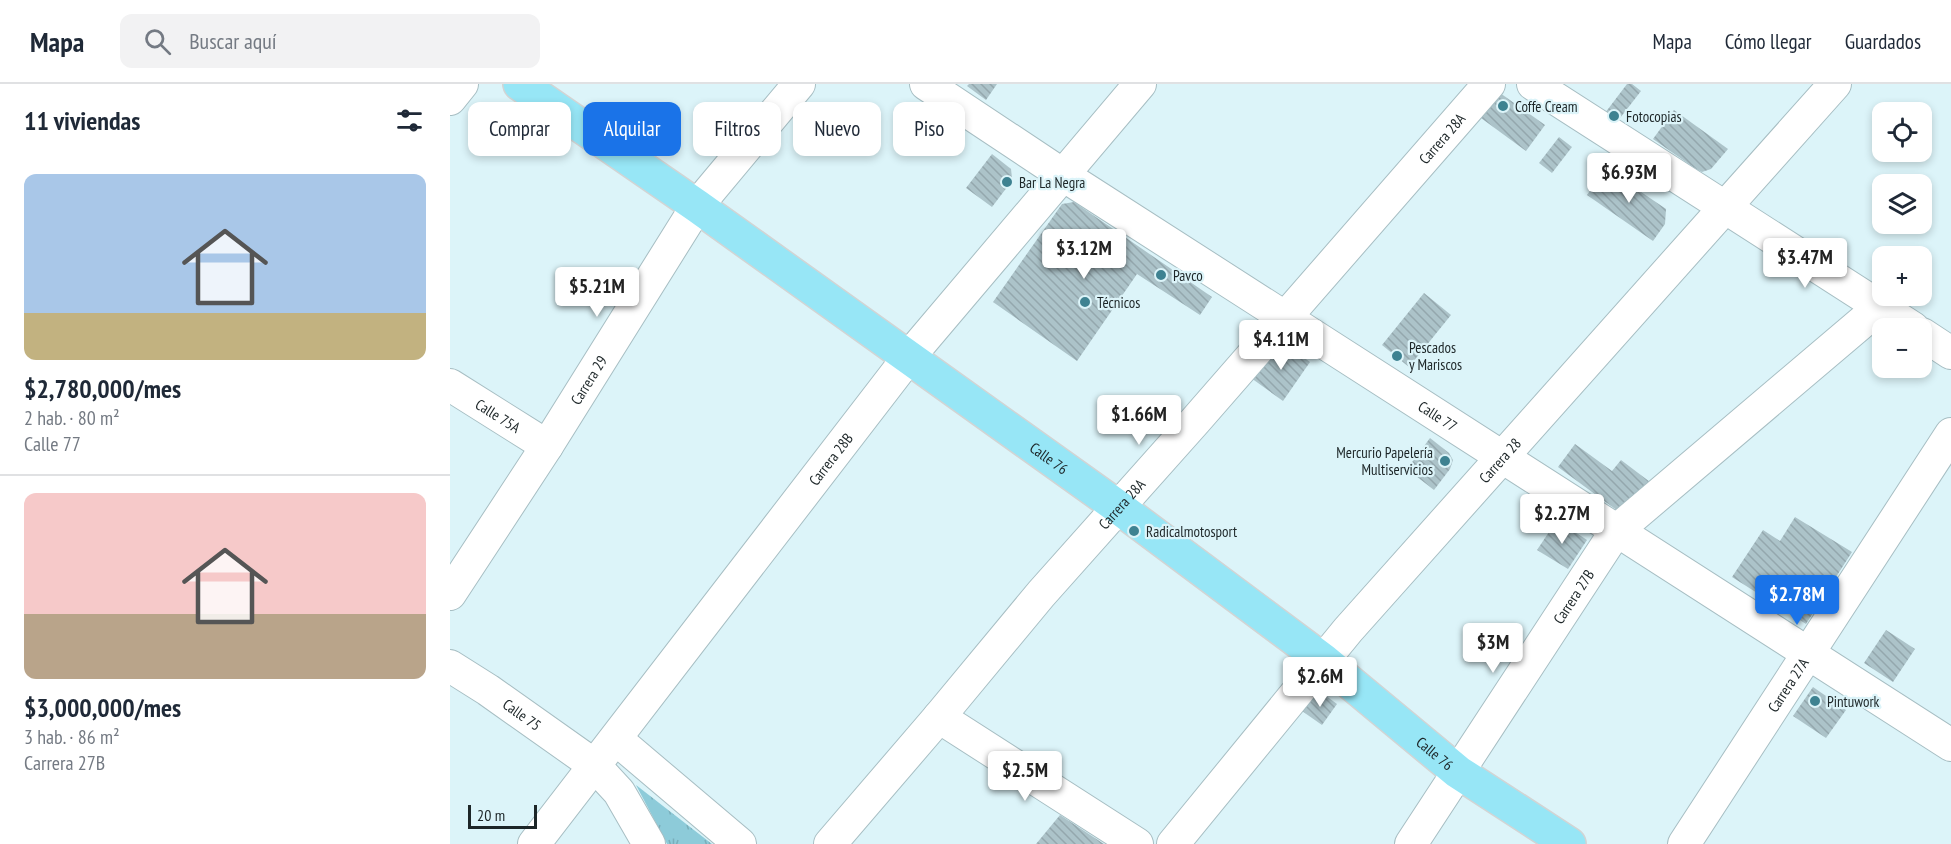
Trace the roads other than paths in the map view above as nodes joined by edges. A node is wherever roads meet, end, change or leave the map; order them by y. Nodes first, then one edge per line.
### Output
1 (462, 84) edge
2 (520, 84) edge
3 (799, 84) edge
4 (926, 84) edge
5 (1140, 84) edge
6 (1489, 84) edge
7 (1533, 84) edge
8 (1835, 84) edge
9 (450, 99) edge
10 (1063, 175) junction
11 (697, 206) junction
12 (1724, 207) junction
13 (1880, 307) junction
14 (1286, 317) junction
15 (1897, 318) edge
16 (1932, 341) edge
17 (1951, 353) edge
18 (908, 358) junction
19 (450, 385) edge
20 (1951, 434) edge
21 (547, 446) junction
22 (1502, 457) junction
23 (1118, 507) junction
24 (1616, 531) junction
25 (450, 594) edge
26 (1808, 654) junction
27 (1323, 660) junction
28 (450, 666) edge
29 (939, 717) junction
30 (616, 739) junction
31 (1951, 745) edge
32 (594, 765) junction
33 (1458, 772) junction
34 (534, 844) edge
35 (649, 844) edge
36 (740, 844) edge
37 (830, 844) edge
38 (1137, 844) edge
39 (1173, 844) edge
40 (1411, 844) edge
41 (1569, 844) edge
42 (1684, 844) edge

1 - 9 street
2 - 11 main road, Calle 76
3 - 11 street, Carrera 29
4 - 10 street, Calle 77
5 - 10 street, Carrera 28B
6 - 14 street, Carrera 28A
7 - 12 street
8 - 12 street, Carrera 28
10 - 14 street, Calle 77
10 - 18 street, Carrera 28B
11 - 18 main road, Calle 76
11 - 21 street, Carrera 29
12 - 13 street
12 - 22 street, Carrera 28
13 - 15 street
13 - 24 street, Carrera 27B
14 - 22 street, Calle 77
14 - 23 street, Carrera 28A
16 - 17 street
18 - 23 main road, Calle 76
18 - 30 street, Carrera 28B
19 - 21 street, Calle 75A
20 - 26 street, Carrera 27A
21 - 25 street, Carrera 29
22 - 24 street, Calle 77
22 - 27 street, Carrera 28
23 - 27 main road, Calle 76
23 - 29 street, Carrera 28A
24 - 26 street, Calle 77
24 - 33 street, Carrera 27B
26 - 31 street, Calle 77
26 - 42 street, Carrera 27A
27 - 33 main road, Calle 76
27 - 39 street, Carrera 28
28 - 32 street, Calle 75
29 - 37 street, Carrera 28A
29 - 38 street
30 - 32 street, Carrera 28B
30 - 36 street
32 - 34 street, Carrera 28B
32 - 35 street, Calle 75
33 - 40 street, Carrera 27B
33 - 41 main road, Calle 76

